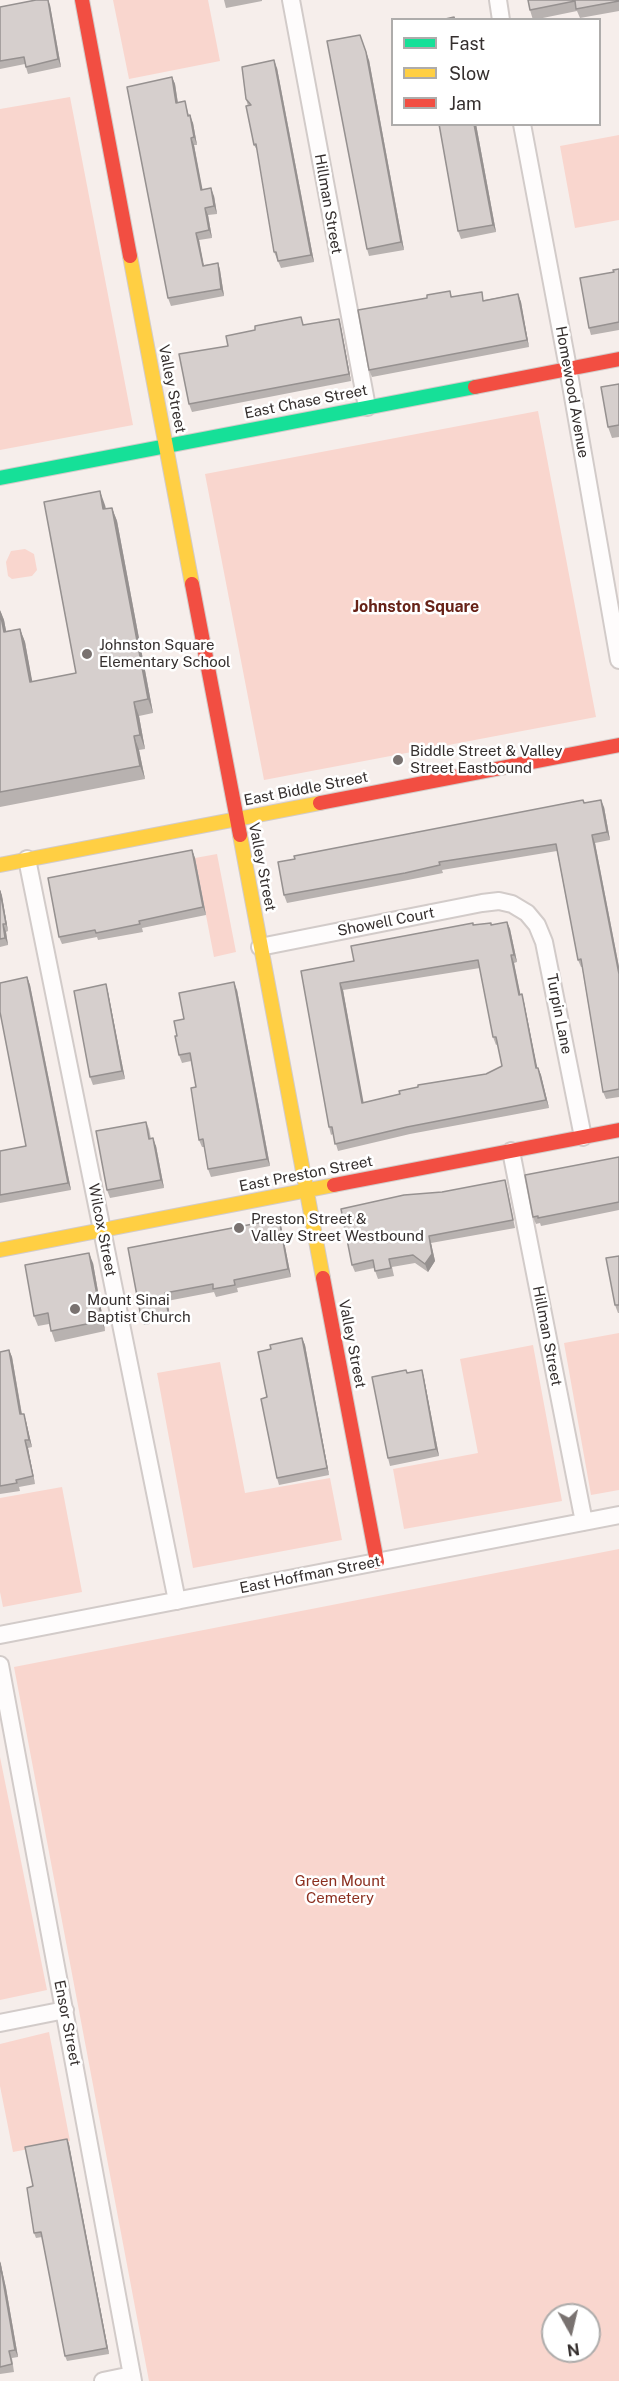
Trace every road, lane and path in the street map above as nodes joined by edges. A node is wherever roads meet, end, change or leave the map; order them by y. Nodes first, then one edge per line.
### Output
1 (82, 0) edge
2 (291, 0) edge
3 (498, 0) edge
4 (501, 18) edge
5 (522, 126) edge
6 (619, 359) edge
7 (568, 368) junction
8 (367, 407) junction
9 (166, 446) junction
10 (0, 478) edge
11 (619, 660) edge
12 (619, 745) edge
13 (236, 819) junction
14 (27, 860) junction
15 (0, 865) edge
16 (512, 904) joint
17 (260, 947) junction
18 (619, 1130) edge
19 (583, 1137) junction
20 (511, 1151) junction
21 (307, 1190) junction
22 (102, 1230) junction
23 (0, 1250) edge
24 (619, 1515) edge
25 (584, 1522) junction
26 (377, 1562) junction
27 (177, 1601) junction
28 (0, 1635) edge
29 (0, 1665) edge
30 (65, 2010) junction
31 (0, 2023) edge
32 (133, 2378) edge
33 (103, 2381) edge

1 - 9 street, Valley Street
2 - 8 street, Hillman Street
3 - 4 street
5 - 7 street, Homewood Avenue
6 - 7 street, East Chase Street
7 - 8 street, East Chase Street
7 - 11 street, Homewood Avenue
8 - 9 street, East Chase Street
9 - 10 street, East Chase Street
9 - 13 street, Valley Street
12 - 13 street, East Biddle Street
13 - 14 street, East Biddle Street
13 - 17 street, Valley Street
14 - 15 street, East Biddle Street
14 - 22 street, Wilcox Street
16 - 17 street, Showell Court
16 - 19 street, Turpin Lane
17 - 21 street, Valley Street
18 - 19 street, East Preston Street
19 - 20 street, East Preston Street
20 - 21 street, East Preston Street
20 - 25 street, Hillman Street
21 - 22 street, East Preston Street
21 - 26 street, Valley Street
22 - 23 street, East Preston Street
22 - 27 street, Wilcox Street
24 - 25 street, East Hoffman Street
25 - 26 street, East Hoffman Street
26 - 27 street, East Hoffman Street
27 - 28 street, East Hoffman Street
29 - 30 street, Ensor Street
30 - 31 street
30 - 32 street, Ensor Street
32 - 33 street

